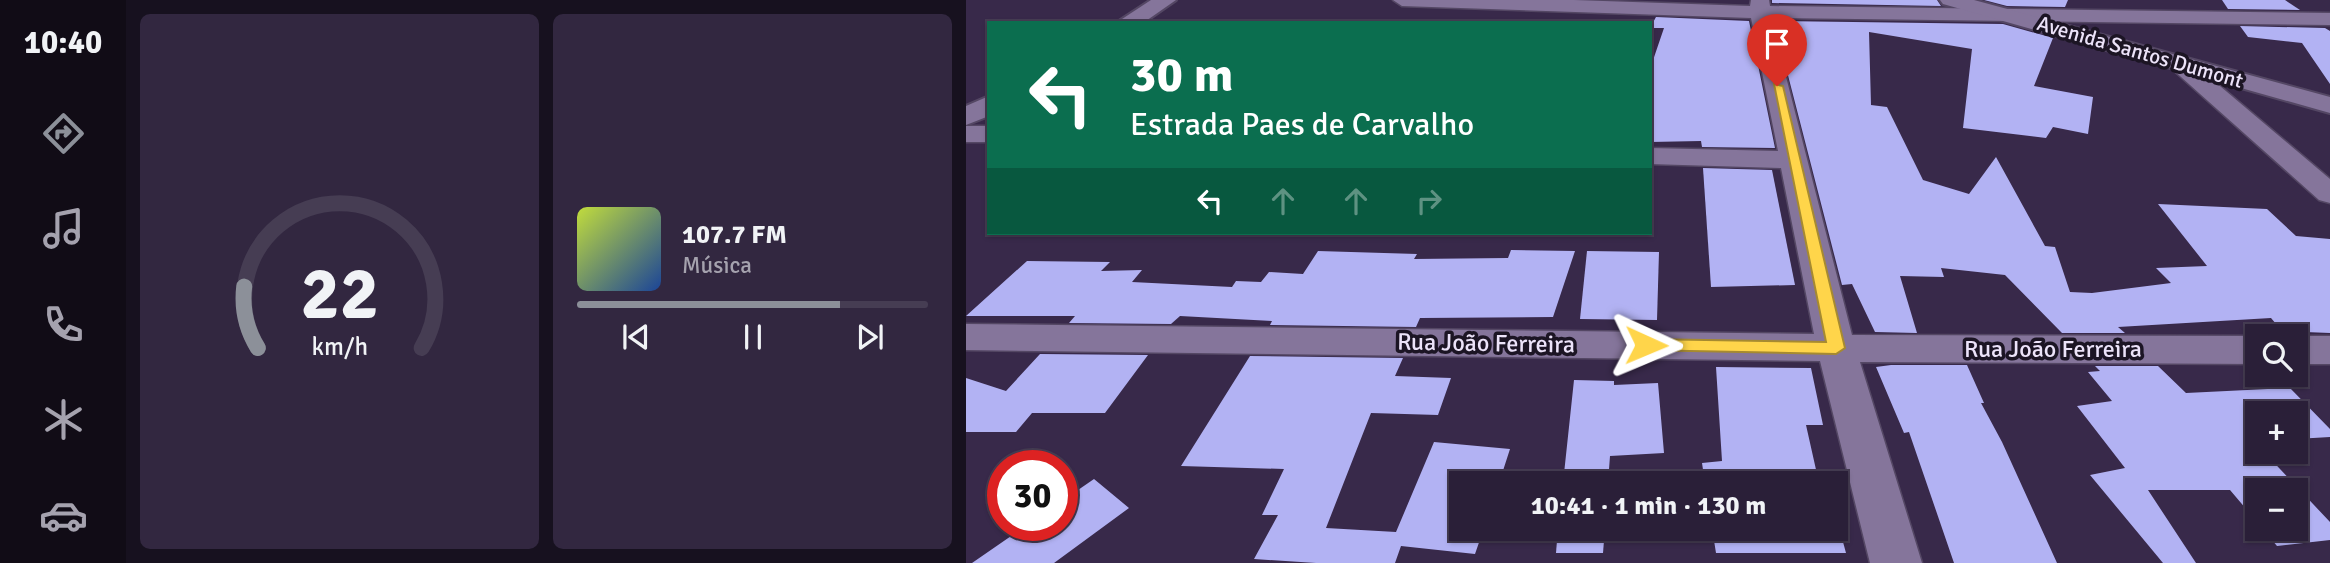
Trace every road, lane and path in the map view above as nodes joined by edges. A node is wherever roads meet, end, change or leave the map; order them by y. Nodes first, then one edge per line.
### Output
1 (1166, 0) edge
2 (1402, 0) edge
3 (1950, 0) edge
4 (1760, 6) edge
5 (2009, 15) junction
6 (2330, 19) edge
7 (1130, 21) edge
8 (2180, 64) junction
9 (987, 105) edge
10 (2330, 105) edge
11 (966, 117) edge
12 (966, 134) edge
13 (987, 134) edge
14 (1652, 156) edge
15 (1795, 160) junction
16 (2330, 194) edge
17 (966, 337) edge
18 (1836, 348) junction
19 (2245, 350) edge
20 (2308, 350) edge
21 (2330, 350) edge
22 (1896, 563) edge

1 - 7 street
2 - 4 street
3 - 5 street, Avenida Santos Dumont
4 - 5 street
4 - 15 street
5 - 6 street
5 - 8 street, Avenida Santos Dumont
8 - 10 street, Avenida Santos Dumont
8 - 16 street
9 - 11 street
12 - 13 street
14 - 15 street
15 - 18 street
17 - 18 street, Rua João Ferreira
18 - 19 street, Rua João Ferreira
18 - 22 street
20 - 21 street

